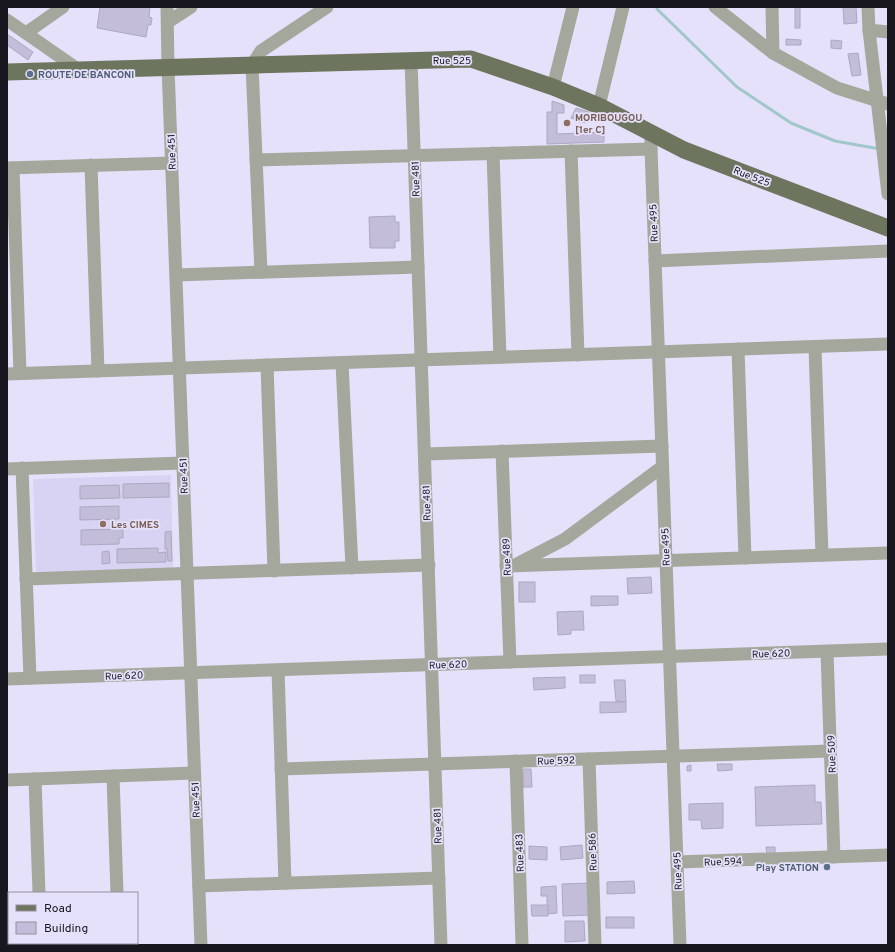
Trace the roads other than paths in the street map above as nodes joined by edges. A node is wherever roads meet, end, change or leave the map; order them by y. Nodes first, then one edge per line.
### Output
1 (63, 7) edge
2 (167, 7) edge
3 (191, 7) edge
4 (327, 7) edge
5 (574, 7) edge
6 (623, 7) edge
7 (715, 7) edge
8 (772, 7) edge
9 (868, 7) edge
10 (7, 20) edge
11 (168, 22) junction
12 (869, 30) junction
13 (888, 32) edge
14 (26, 33) junction
15 (773, 53) junction
16 (411, 60) junction
17 (252, 65) junction
18 (168, 67) junction
19 (79, 70) junction
20 (7, 72) edge
21 (553, 87) junction
22 (883, 102) edge
23 (599, 106) junction
24 (651, 141) junction
25 (571, 151) junction
26 (493, 154) junction
27 (414, 156) junction
28 (256, 160) junction
29 (172, 162) junction
30 (91, 165) junction
31 (10, 168) edge
32 (888, 194) edge
33 (888, 228) edge
34 (888, 251) edge
35 (655, 261) junction
36 (418, 267) junction
37 (261, 272) junction
38 (176, 275) junction
39 (888, 344) edge
40 (815, 346) junction
41 (738, 349) junction
42 (658, 352) junction
43 (578, 355) junction
44 (500, 357) junction
45 (422, 360) junction
46 (342, 362) junction
47 (267, 365) junction
48 (179, 368) junction
49 (98, 371) junction
50 (20, 373) junction
51 (7, 374) edge
52 (662, 446) junction
53 (502, 451) junction
54 (425, 454) junction
55 (183, 463) junction
56 (662, 467) junction
57 (22, 468) junction
58 (7, 469) edge
59 (888, 553) edge
60 (822, 555) junction
61 (745, 558) junction
62 (666, 561) junction
63 (428, 566) junction
64 (510, 566) junction
65 (352, 568) junction
66 (274, 571) junction
67 (187, 574) junction
68 (26, 579) junction
69 (888, 649) edge
70 (827, 652) junction
71 (669, 657) junction
72 (510, 662) junction
73 (432, 665) junction
74 (278, 670) junction
75 (191, 673) junction
76 (30, 678) junction
77 (7, 679) edge
78 (830, 751) junction
79 (673, 756) junction
80 (589, 759) junction
81 (516, 761) junction
82 (435, 764) junction
83 (281, 769) junction
84 (194, 773) junction
85 (113, 776) junction
86 (35, 779) junction
87 (7, 780) edge
88 (888, 855) edge
89 (834, 857) junction
90 (677, 862) junction
91 (439, 878) junction
92 (285, 883) junction
93 (198, 886) junction
94 (39, 892) edge
95 (117, 892) edge
96 (201, 945) edge
97 (442, 945) edge
98 (522, 945) edge
99 (595, 945) edge
100 (680, 945) edge

1 - 14 street
2 - 11 street, Rue 451
3 - 11 street
4 - 17 street
5 - 21 street
6 - 23 street
7 - 15 street
8 - 15 street
9 - 12 street
10 - 14 street
11 - 18 street, Rue 451
12 - 13 street
12 - 22 street
14 - 19 street
15 - 22 street
16 - 17 main road, Rue 525
16 - 21 main road, Rue 525
16 - 27 street, Rue 481
17 - 18 main road, Rue 525
17 - 28 street
18 - 19 main road, Rue 525
18 - 29 street, Rue 451
19 - 20 main road, Rue 525
21 - 23 main road, Rue 525
22 - 32 street
23 - 24 main road, Rue 525
24 - 25 street
24 - 33 main road, Rue 525
24 - 35 street, Rue 495
25 - 26 street
25 - 43 street
26 - 27 street
26 - 44 street
27 - 28 street
27 - 36 street, Rue 481
28 - 37 street
29 - 30 street
29 - 38 street, Rue 451
30 - 31 street
30 - 49 street
31 - 50 street
34 - 35 street
35 - 42 street, Rue 495
36 - 37 street
36 - 45 street, Rue 481
37 - 38 street
38 - 48 street, Rue 451
39 - 40 street
40 - 41 street
40 - 60 street
41 - 42 street
41 - 61 street
42 - 43 street
42 - 52 street, Rue 495
43 - 44 street
44 - 45 street
45 - 46 street
45 - 54 street, Rue 481
46 - 47 street
46 - 65 street
47 - 48 street
47 - 66 street
48 - 49 street
48 - 55 street, Rue 451
49 - 50 street
50 - 51 street
52 - 53 street
52 - 56 street, Rue 495
53 - 54 street
53 - 64 street, Rue 489
54 - 63 street, Rue 481
55 - 57 street
55 - 67 street, Rue 451
56 - 62 street, Rue 495
56 - 64 street
57 - 58 street
57 - 68 street
59 - 60 street
60 - 61 street
61 - 62 street
62 - 64 street
62 - 71 street, Rue 495
63 - 65 street
63 - 73 street, Rue 481
64 - 72 street, Rue 489
65 - 66 street
66 - 67 street
67 - 68 street
67 - 75 street, Rue 451
68 - 76 street
69 - 70 street, Rue 620
70 - 71 street, Rue 620
70 - 78 street, Rue 509
71 - 72 street, Rue 620
71 - 79 street, Rue 495
72 - 73 street, Rue 620
73 - 74 street, Rue 620
73 - 82 street, Rue 481
74 - 75 street, Rue 620
74 - 83 street
75 - 76 street, Rue 620
75 - 84 street, Rue 451
76 - 77 street, Rue 620
78 - 79 street, Rue 592
78 - 89 street, Rue 509
79 - 80 street, Rue 592
79 - 90 street, Rue 495
80 - 81 street, Rue 592
80 - 99 street, Rue 586
81 - 82 street, Rue 592
81 - 98 street, Rue 483
82 - 83 street, Rue 592
82 - 91 street, Rue 481
83 - 92 street
84 - 85 street
84 - 93 street, Rue 451
85 - 86 street
85 - 95 street
86 - 87 street
86 - 94 street
88 - 89 street, Rue 594
89 - 90 street, Rue 594
90 - 100 street, Rue 495
91 - 92 street
91 - 97 street, Rue 481
92 - 93 street
93 - 96 street, Rue 451

